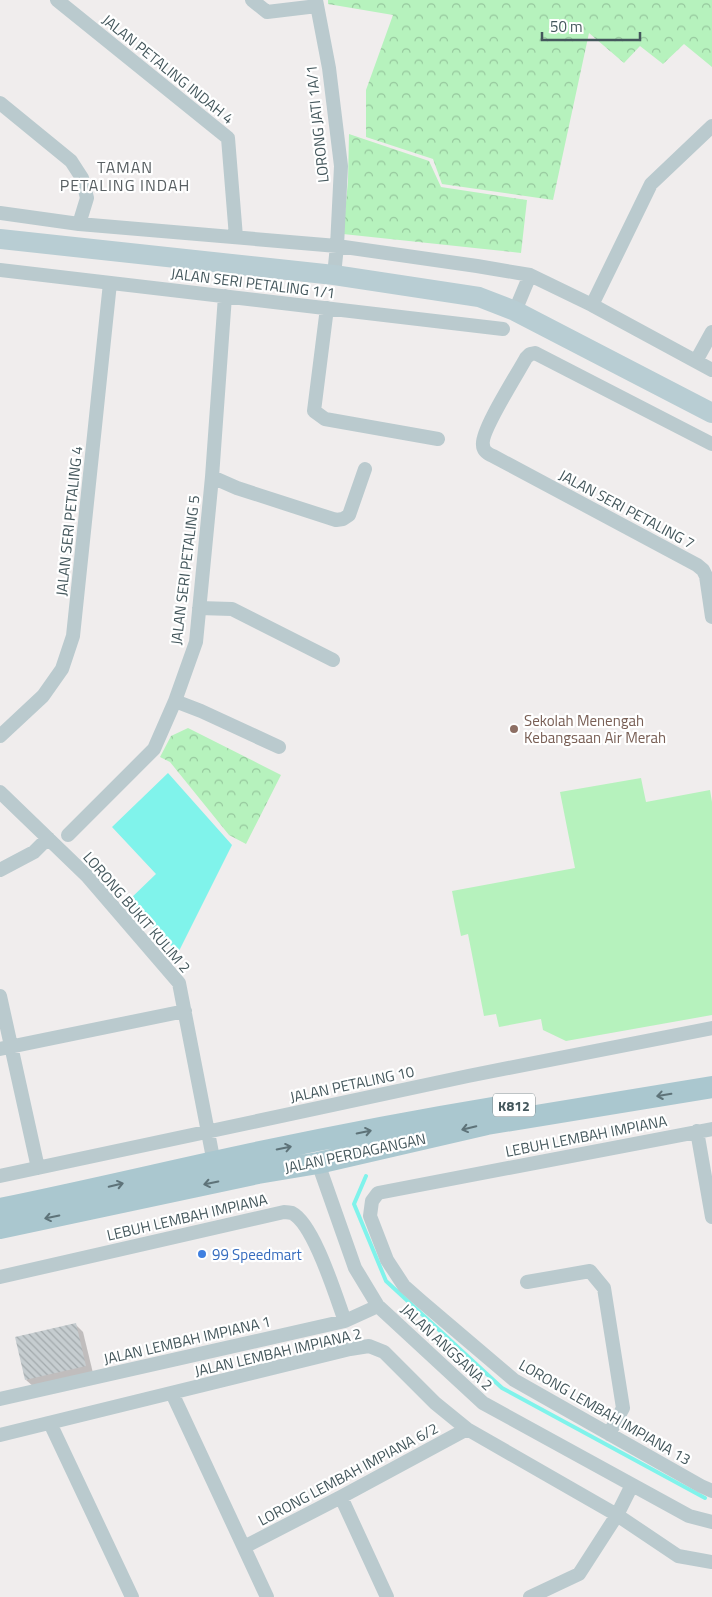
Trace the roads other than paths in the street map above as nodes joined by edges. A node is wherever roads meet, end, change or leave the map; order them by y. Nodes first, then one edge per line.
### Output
1 (57, 0) edge
2 (252, 0) edge
3 (317, 3) edge
4 (0, 103) edge
5 (712, 126) edge
6 (0, 213) edge
7 (79, 224) junction
8 (236, 237) junction
9 (0, 239) edge
10 (338, 246) junction
11 (0, 270) edge
12 (334, 274) junction
13 (530, 275) junction
14 (110, 283) junction
15 (225, 296) junction
16 (592, 305) junction
17 (327, 308) junction
18 (515, 311) junction
19 (503, 329) dead end
20 (712, 332) edge
21 (696, 361) junction
22 (712, 370) edge
23 (712, 413) edge
24 (438, 439) dead end
25 (712, 444) edge
26 (365, 469) dead end
27 (212, 477) junction
28 (199, 608) junction
29 (712, 617) edge
30 (333, 660) dead end
31 (175, 702) junction
32 (0, 736) edge
33 (279, 747) dead end
34 (0, 792) edge
35 (68, 835) dead end
36 (48, 838) junction
37 (0, 870) edge
38 (0, 996) edge
39 (185, 1011) junction
40 (712, 1028) edge
41 (6, 1048) edge
42 (712, 1072) edge
43 (712, 1087) edge
44 (712, 1128) edge
45 (208, 1131) junction
46 (697, 1131) junction
47 (214, 1163) junction
48 (318, 1163) junction
49 (38, 1168) junction
50 (0, 1176) edge
51 (378, 1193) joint
52 (0, 1209) edge
53 (712, 1217) edge
54 (0, 1228) edge
55 (0, 1276) edge
56 (527, 1282) dead end
57 (378, 1306) junction
58 (345, 1321) junction
59 (172, 1393) junction
60 (0, 1399) edge
61 (50, 1423) junction
62 (467, 1429) junction
63 (609, 1434) junction
64 (0, 1436) edge
65 (632, 1485) junction
66 (712, 1491) edge
67 (341, 1497) junction
68 (617, 1515) junction
69 (712, 1522) edge
70 (244, 1547) junction
71 (712, 1562) edge
72 (132, 1597) edge
73 (267, 1597) edge
74 (387, 1597) edge
75 (530, 1597) edge

1 - 8 street, JALAN PETALING INDAH 4
2 - 3 street
3 - 10 street, LORONG JATI 1A/1
4 - 7 street
5 - 16 street
6 - 7 street
7 - 8 street
8 - 10 street
9 - 12 street
10 - 12 street, LORONG JATI 1A/1
10 - 13 street
11 - 14 street, JALAN SERI PETALING 1/1
12 - 18 street
13 - 16 street
13 - 18 street
14 - 15 street, JALAN SERI PETALING 1/1
14 - 32 street, JALAN SERI PETALING 4
15 - 17 street, JALAN SERI PETALING 1/1
15 - 27 street, JALAN SERI PETALING 5
16 - 21 street
17 - 19 street, JALAN SERI PETALING 1/1
17 - 24 street
18 - 23 street
20 - 21 street
21 - 22 street
25 - 29 street, JALAN SERI PETALING 7
26 - 27 street
27 - 28 street, JALAN SERI PETALING 5
28 - 30 street
28 - 31 street, JALAN SERI PETALING 5
31 - 33 street
31 - 35 street, JALAN SERI PETALING 5
34 - 36 street, LORONG BUKIT KULIM 2
36 - 37 street
36 - 39 street, LORONG BUKIT KULIM 2
38 - 41 street
39 - 41 street
39 - 45 street, LORONG BUKIT KULIM 2
40 - 45 street, JALAN PETALING 10
41 - 49 street
47 -> 42 main road, JALAN PERDAGANGAN / K812
43 -> 48 main road, JALAN PERDAGANGAN / K812
44 - 46 street, LEBUH LEMBAH IMPIANA
45 - 47 street, LORONG BUKIT KULIM 2
45 - 49 street, JALAN PETALING 10
46 - 51 street, LEBUH LEMBAH IMPIANA
46 - 53 street
52 -> 47 main road, JALAN PERDAGANGAN / K812
48 -> 54 main road, JALAN PERDAGANGAN / K812
48 - 57 street, JALAN ANGSANA 2
49 - 50 street, JALAN PETALING 10
51 - 63 street, LORONG LEMBAH IMPIANA 13
55 - 58 street, LEBUH LEMBAH IMPIANA
56 - 63 street
57 - 58 street, JALAN LEMBAH IMPIANA 1
57 - 65 street, JALAN ANGSANA 2
58 - 60 street, JALAN LEMBAH IMPIANA 1
59 - 61 street, JALAN LEMBAH IMPIANA 2
59 - 62 street, JALAN LEMBAH IMPIANA 2
59 - 70 street
61 - 64 street, JALAN LEMBAH IMPIANA 2
61 - 72 street
62 - 67 street, LORONG LEMBAH IMPIANA 6/2
62 - 68 street, JALAN LEMBAH IMPIANA 2
63 - 66 street, LORONG LEMBAH IMPIANA 13
65 - 68 street
65 - 69 street, JALAN ANGSANA 2
67 - 70 street, LORONG LEMBAH IMPIANA 6/2
67 - 74 street
68 - 71 street, JALAN LEMBAH IMPIANA 2
68 - 75 street
70 - 73 street

